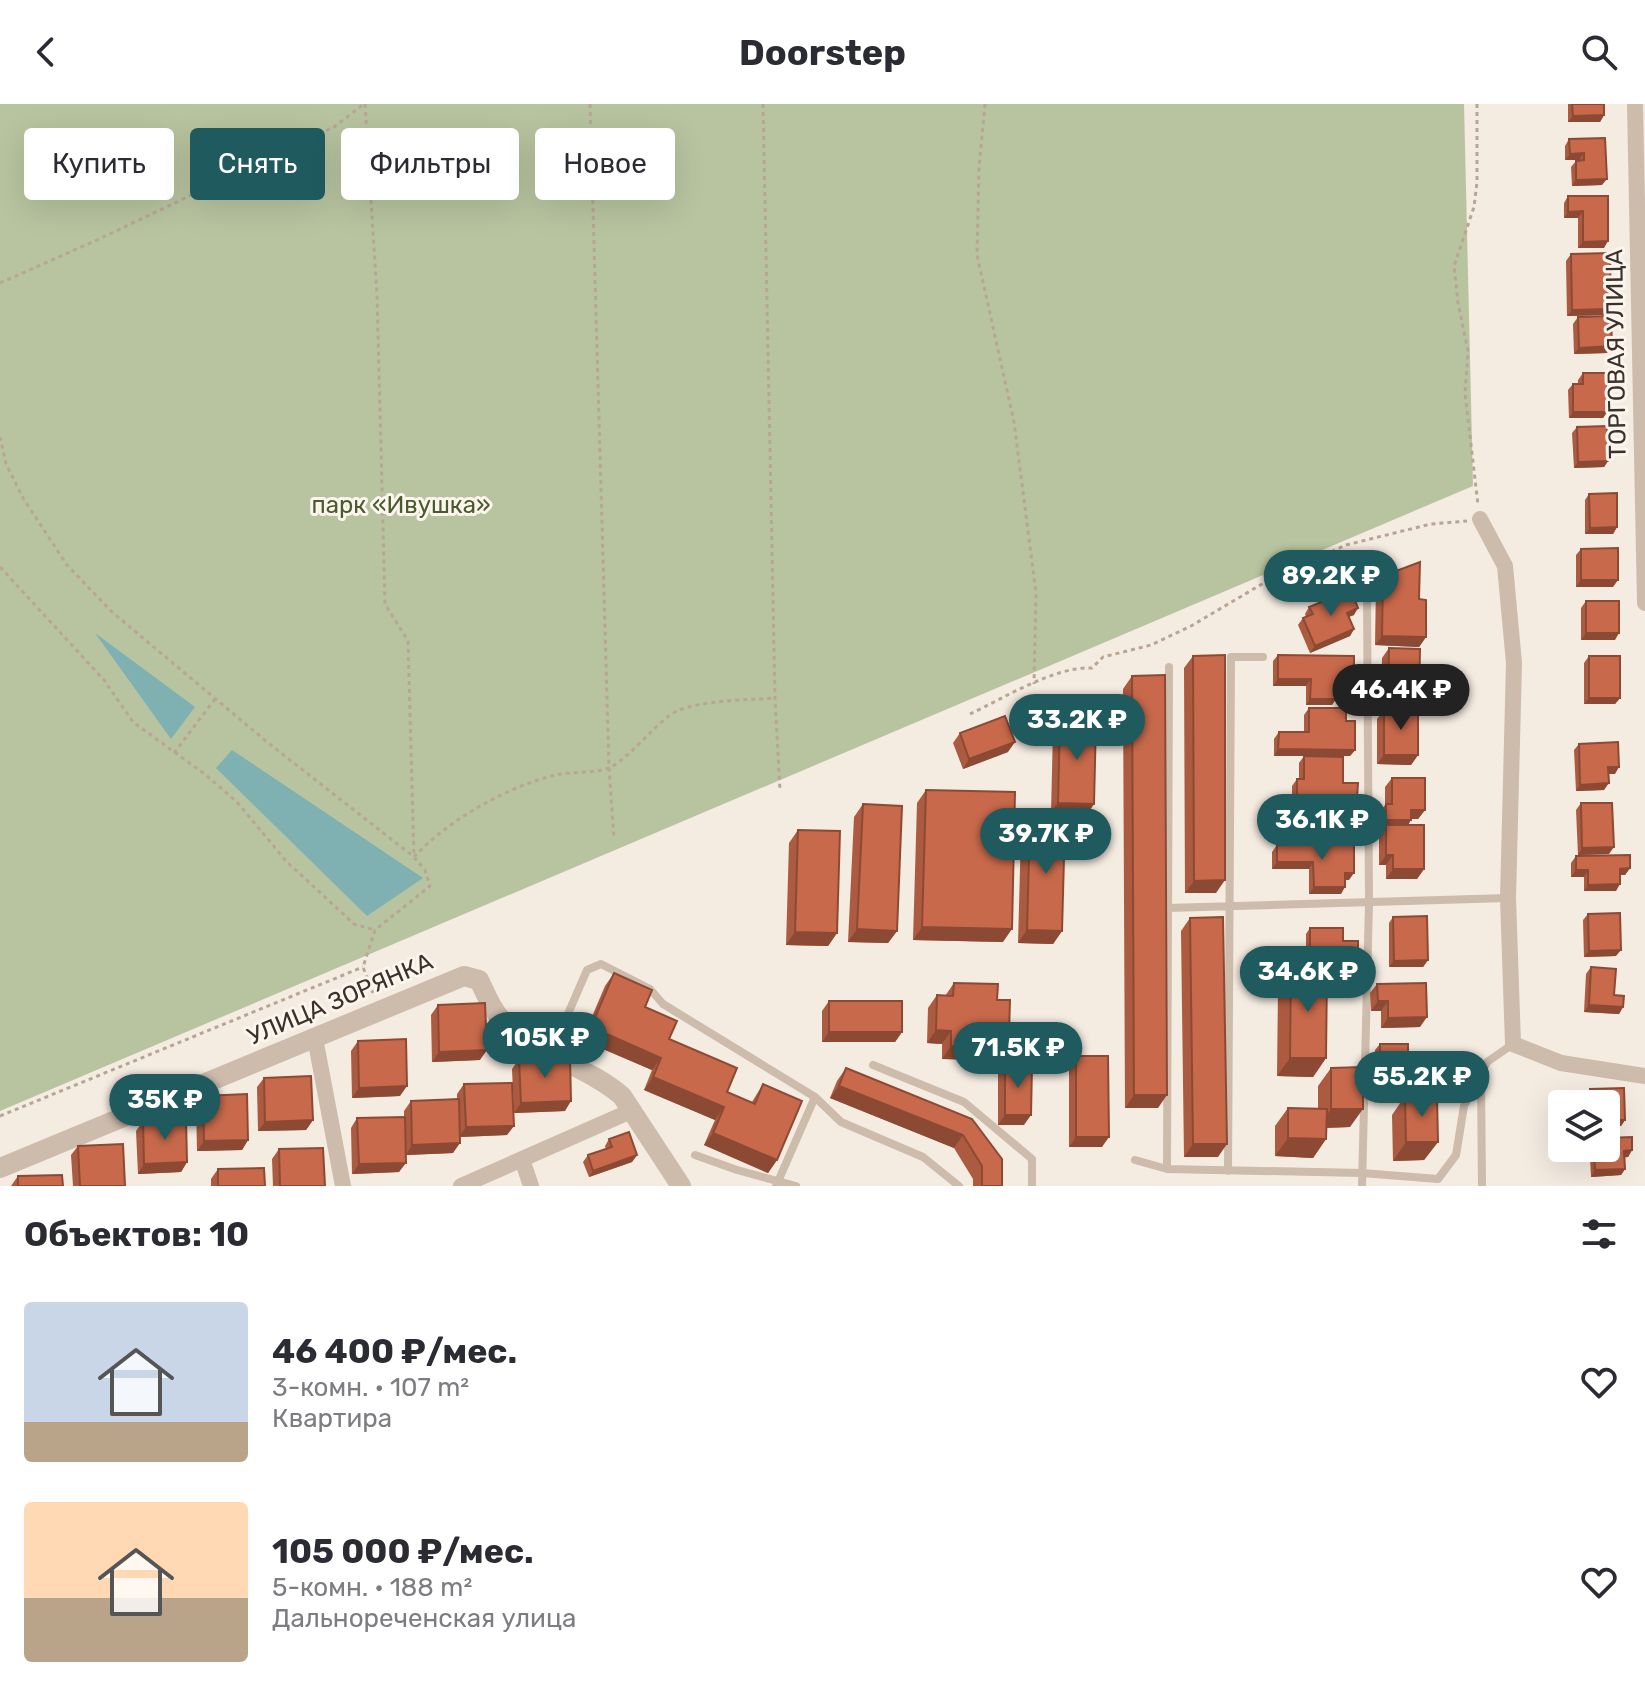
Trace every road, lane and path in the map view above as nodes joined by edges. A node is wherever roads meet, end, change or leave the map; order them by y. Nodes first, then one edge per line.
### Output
1 (364, 104) edge
2 (590, 104) edge
3 (763, 104) edge
4 (985, 104) edge
5 (1477, 104) edge
6 (1635, 104) edge
7 (0, 283) edge
8 (0, 437) edge
9 (1480, 519) junction
10 (0, 567) edge
11 (1367, 594) dead end
12 (1645, 603) edge
13 (1263, 657) dead end
14 (1169, 667) dead end
15 (1034, 684) junction
16 (775, 698) junction
17 (216, 699) junction
18 (970, 714) dead end
19 (174, 753) junction
20 (609, 768) junction
21 (780, 790) dead end
22 (614, 839) dead end
23 (414, 857) junction
24 (1508, 898) junction
25 (1369, 903) junction
26 (1231, 906) junction
27 (1167, 908) junction
28 (375, 930) junction
29 (363, 967) junction
30 (379, 1012) junction
31 (315, 1038) junction
32 (1513, 1044) junction
33 (551, 1054) junction
34 (873, 1065) dead end
35 (1481, 1074) junction
36 (1645, 1076) edge
37 (815, 1097) junction
38 (631, 1111) junction
39 (0, 1116) edge
40 (695, 1155) dead end
41 (522, 1159) junction
42 (1135, 1160) dead end
43 (0, 1168) edge
44 (1167, 1169) junction
45 (1228, 1171) junction
46 (1362, 1173) junction
47 (777, 1184) edge
48 (343, 1186) edge
49 (461, 1186) edge
50 (531, 1186) edge
51 (681, 1186) edge
52 (796, 1186) edge
53 (959, 1186) edge
54 (1032, 1186) edge
55 (1362, 1186) edge
56 (1482, 1186) edge

1 - 7 path
1 - 23 path
2 - 20 path
3 - 16 path
4 - 15 path
5 - 9 path
6 - 12 street, ТОРГОВАЯ УЛИЦА
8 - 17 path
9 - 15 path
9 - 24 street
10 - 19 path
11 - 25 lane
13 - 26 lane
14 - 27 lane
15 - 18 path
16 - 20 path
16 - 21 path
17 - 19 path
17 - 23 path
19 - 28 path
20 - 22 path
20 - 23 path
23 - 28 path
24 - 25 lane
24 - 32 street
25 - 26 lane
25 - 46 lane
26 - 27 lane
26 - 45 lane
27 - 44 lane
28 - 29 path
29 - 30 path
29 - 39 path
30 - 31 street, УЛИЦА ЗОРЯНКА
30 - 33 street, УЛИЦА ЗОРЯНКА
31 - 43 street, УЛИЦА ЗОРЯНКА
31 - 48 street
32 - 35 lane
32 - 36 street
33 - 37 lane
33 - 38 street
34 - 54 lane
35 - 46 lane
35 - 56 lane
37 - 47 lane
37 - 53 lane
38 - 41 street
38 - 51 street
40 - 47 lane
41 - 49 street
41 - 50 street
42 - 44 lane
44 - 45 lane
45 - 46 lane
46 - 55 lane
47 - 52 lane

